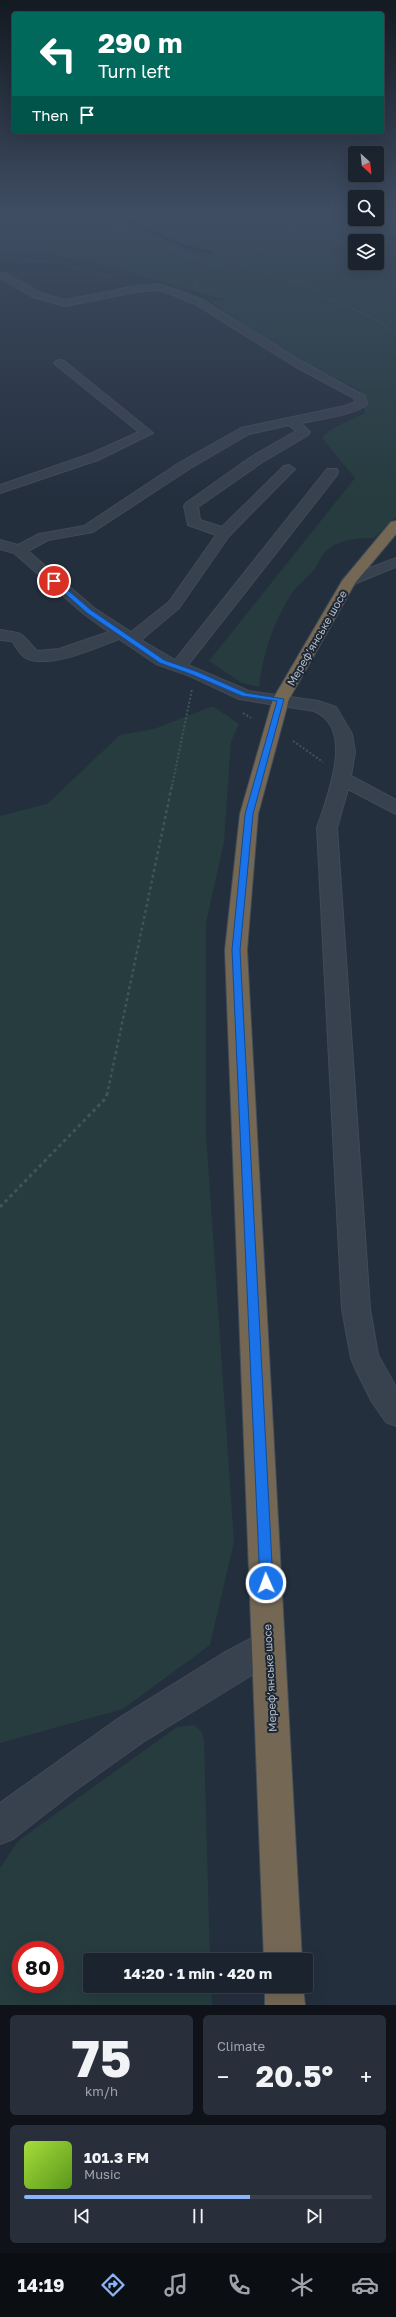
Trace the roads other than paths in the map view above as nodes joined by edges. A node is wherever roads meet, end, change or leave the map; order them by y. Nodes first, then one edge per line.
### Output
1 (210, 309) edge
2 (60, 363) dead end
3 (292, 421) junction
4 (289, 469) dead end
5 (332, 472) dead end
6 (0, 489) edge
7 (396, 525) edge
8 (224, 533) junction
9 (0, 544) edge
10 (19, 550) junction
11 (396, 562) edge
12 (350, 581) junction
13 (0, 635) edge
14 (126, 636) junction
15 (178, 667) junction
16 (281, 699) junction
17 (342, 778) junction
18 (396, 808) edge
19 (396, 1412) edge
20 (269, 1645) junction
21 (0, 1826) edge
22 (283, 1953) edge
23 (284, 1993) edge
24 (285, 2005) edge

1 - 3 street
2 - 6 street
3 - 8 street
3 - 10 street
4 - 8 street
5 - 15 street
7 - 12 highway, Мереф’янське шосе
8 - 14 street
9 - 10 street
10 - 14 street
11 - 12 street
12 - 16 highway, Мереф’янське шосе
13 - 14 street
14 - 15 street
15 - 16 street
16 - 17 street
16 - 20 highway, Мереф’янське шосе
17 - 18 street
17 - 19 street
20 - 21 street
20 - 22 highway, Мереф’янське шосе
23 - 24 highway

